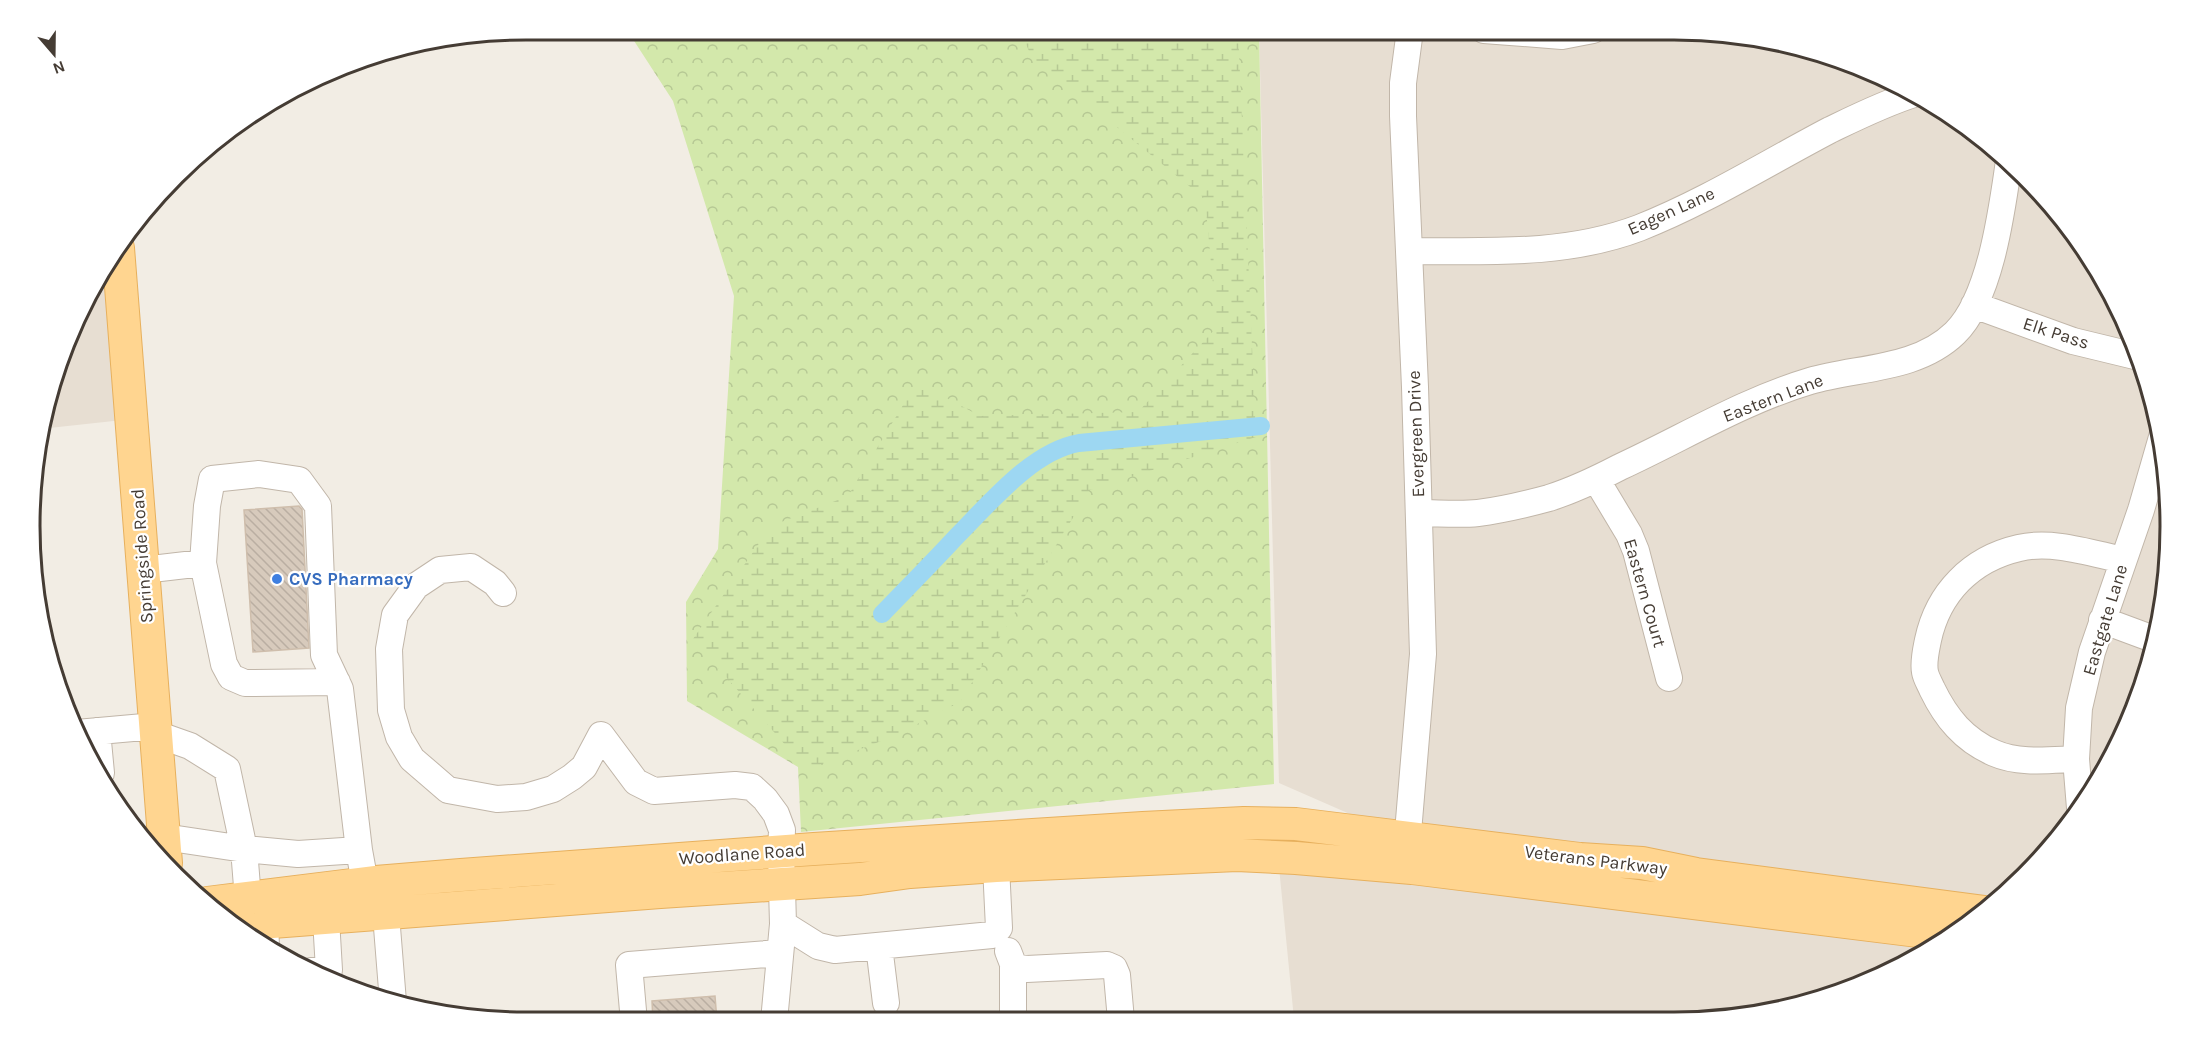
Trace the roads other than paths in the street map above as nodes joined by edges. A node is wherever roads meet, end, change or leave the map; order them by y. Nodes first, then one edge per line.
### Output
1 (1409, 40) edge
2 (1903, 98) edge
3 (2007, 172) edge
4 (1409, 251) junction
5 (119, 261) edge
6 (1974, 304) junction
7 (2129, 355) edge
8 (2155, 460) edge
9 (1596, 479) junction
10 (1419, 513) junction
11 (2123, 560) junction
12 (203, 564) junction
13 (143, 570) junction
14 (503, 593) dead end
15 (2102, 620) junction
16 (2147, 637) edge
17 (1669, 678) dead end
18 (337, 682) junction
19 (155, 730) junction
20 (87, 732) edge
21 (2076, 759) junction
22 (2079, 796) edge
23 (1278, 824) joint
24 (244, 849) junction
25 (165, 850) edge
26 (359, 850) junction
27 (781, 852) junction
28 (1406, 853) junction
29 (1278, 857) joint
30 (996, 866) junction
31 (365, 883) junction
32 (782, 884) junction
33 (1972, 910) edge
34 (386, 915) junction
35 (237, 916) edge
36 (326, 919) junction
37 (253, 923) edge
38 (783, 924) junction
39 (999, 928) junction
40 (1939, 933) edge
41 (879, 946) junction
42 (779, 953) junction
43 (1013, 964) junction
44 (329, 970) edge
45 (392, 993) edge
46 (886, 1003) dead end
47 (633, 1012) edge
48 (775, 1012) edge
49 (1013, 1012) edge
50 (1120, 1012) edge

1 - 4 street, Evergreen Drive
2 - 4 street, Eagen Lane
3 - 6 street, Eastern Lane
4 - 10 street, Evergreen Drive
5 - 13 main road, Springside Road
6 - 7 street, Elk Pass
6 - 9 street, Eastern Lane
8 - 11 street, Eastgate Lane
9 - 10 street, Eastern Lane
9 - 17 street, Eastern Court
10 - 28 street, Evergreen Drive
11 - 15 street, Eastgate Lane
11 - 21 street
12 - 13 street
12 - 18 street
12 - 18 street
13 - 19 main road, Springside Road
14 - 27 street
15 - 16 street
15 - 21 street, Eastgate Lane
18 - 26 street
19 - 20 street
19 - 24 street
19 - 25 main road, Springside Road
21 - 22 street, Eastgate Lane
23 - 27 main road, Woodlane Road
23 - 28 main road, Veterans Parkway
24 - 25 street
24 - 26 street
24 - 37 street
26 - 31 street
27 - 31 main road, Woodlane Road
27 - 32 street
28 - 29 main road, Veterans Parkway
28 - 33 main road, Veterans Parkway
28 - 40 main road, Veterans Parkway
29 - 30 main road, Woodlane Road
30 - 32 main road, Woodlane Road
30 - 39 street
31 - 37 main road, Woodlane Road
32 - 34 main road, Woodlane Road
32 - 38 street
34 - 36 main road, Woodlane Road
34 - 45 street
35 - 37 main road, Woodlane Road
36 - 37 main road, Woodlane Road
36 - 44 street
38 - 41 street
38 - 42 street
39 - 41 street
39 - 43 street
41 - 46 street
42 - 47 street
42 - 48 street
43 - 49 street
43 - 50 street

